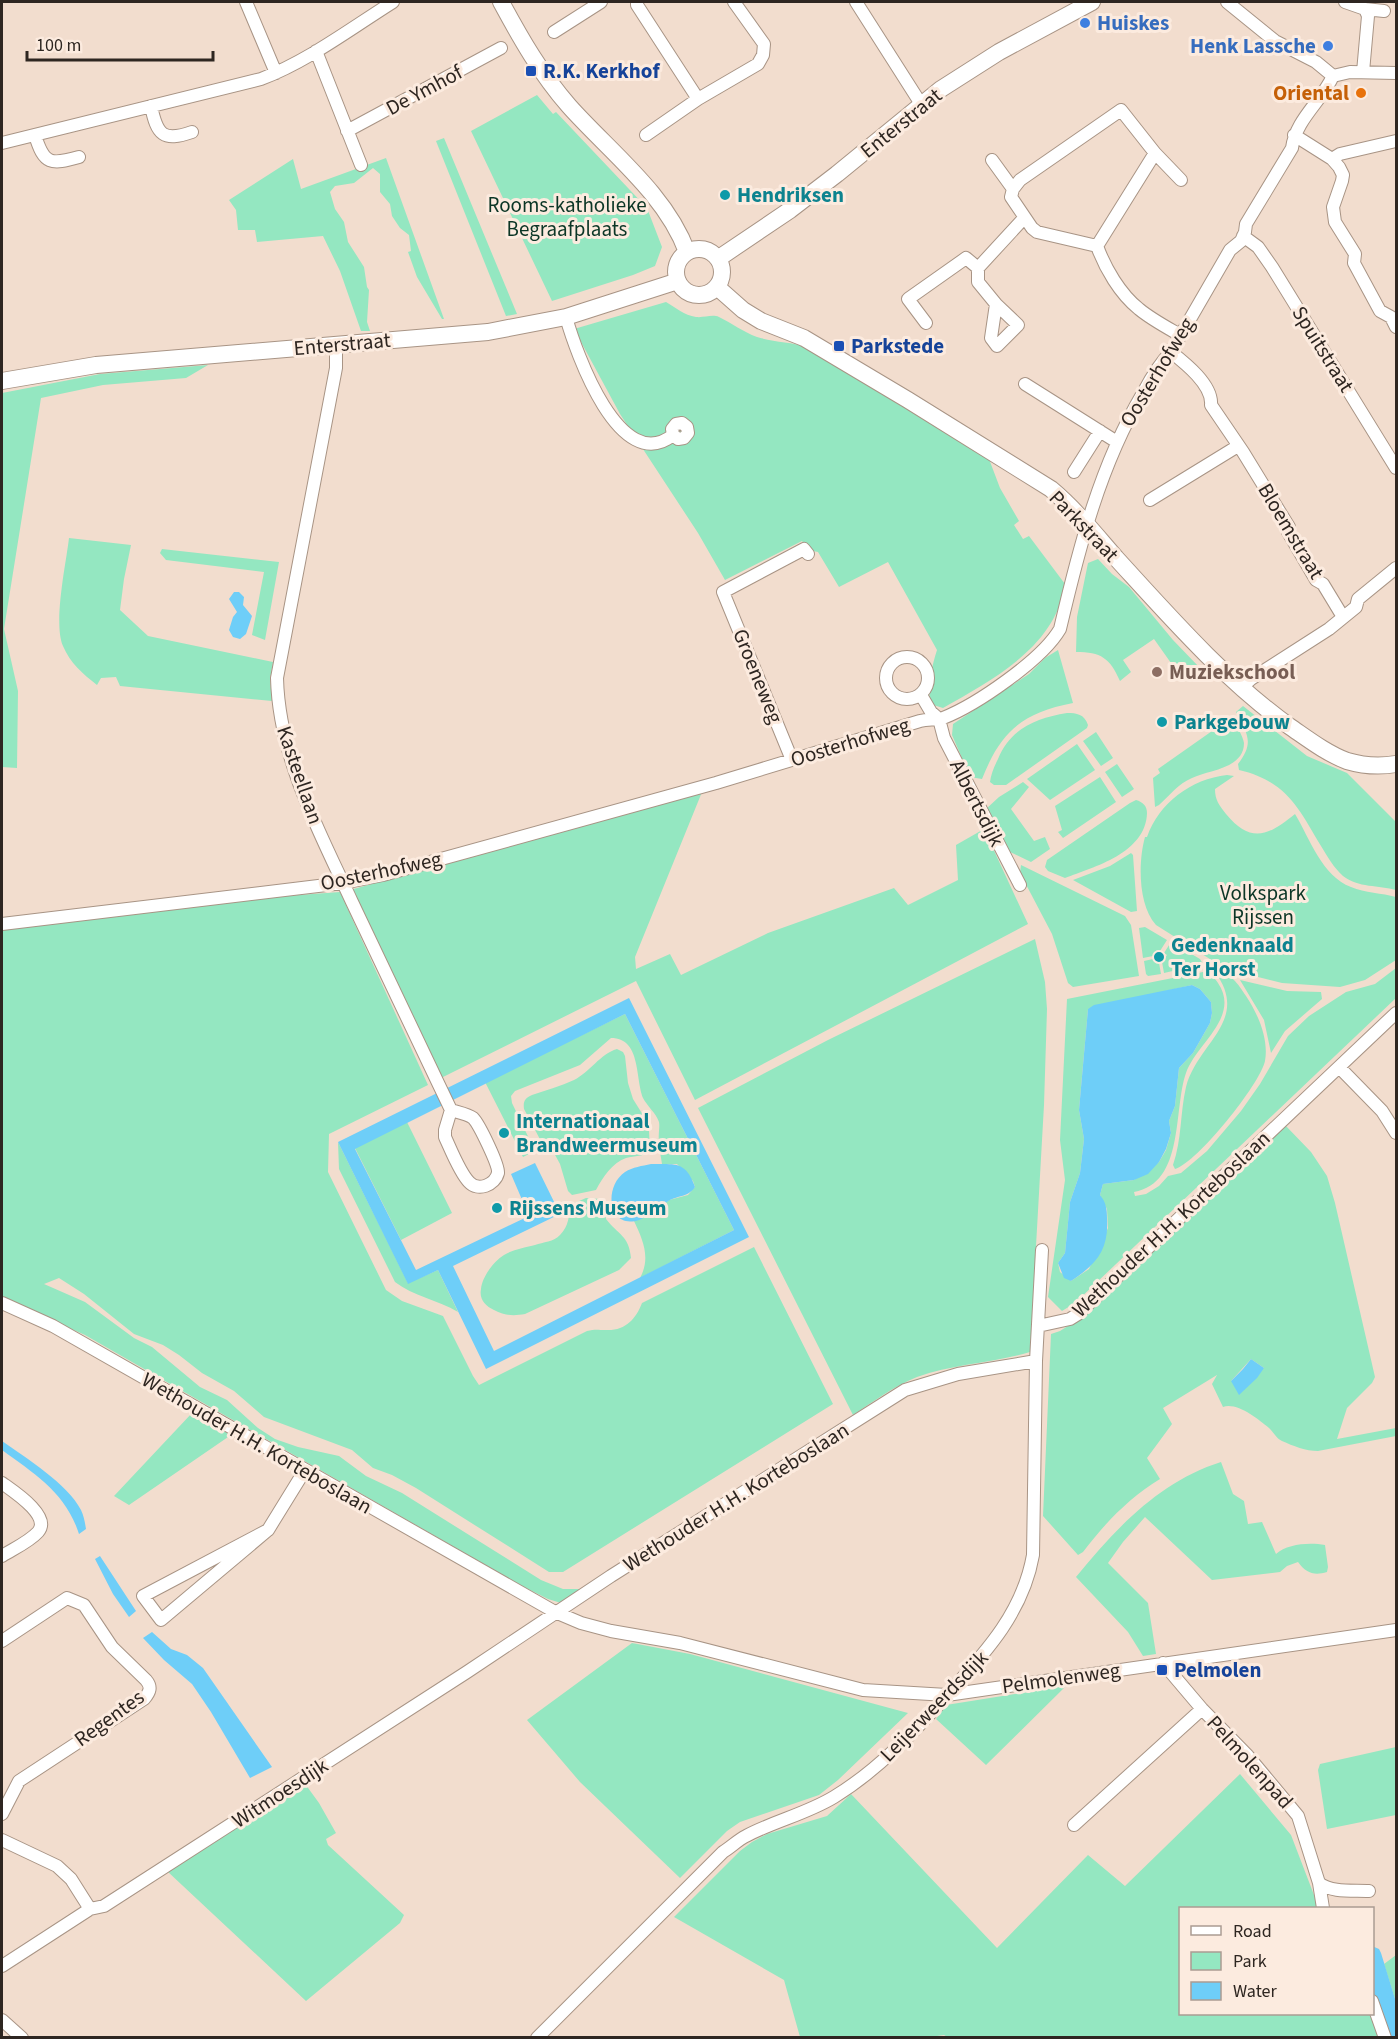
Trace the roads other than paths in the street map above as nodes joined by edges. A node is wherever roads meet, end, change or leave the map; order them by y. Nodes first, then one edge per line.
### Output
1 (246, 2) edge
2 (393, 2) edge
3 (501, 2) edge
4 (601, 2) edge
5 (637, 2) edge
6 (734, 2) edge
7 (856, 2) edge
8 (1092, 2) edge
9 (1227, 2) edge
10 (1345, 2) edge
11 (1365, 9) junction
12 (1384, 10) dead end
13 (554, 32) dead end
14 (501, 48) dead end
15 (316, 51) junction
16 (1363, 72) junction
17 (276, 73) junction
18 (1396, 73) edge
19 (1333, 76) junction
20 (698, 99) junction
21 (921, 104) junction
22 (151, 106) junction
23 (347, 131) junction
24 (192, 132) dead end
25 (35, 135) junction
26 (645, 135) dead end
27 (1294, 135) junction
28 (1396, 141) edge
29 (2, 143) edge
30 (1155, 153) junction
31 (79, 157) dead end
32 (1332, 159) junction
33 (992, 160) dead end
34 (361, 165) dead end
35 (1181, 180) dead end
36 (1013, 189) junction
37 (1024, 218) junction
38 (1243, 237) junction
39 (1097, 246) junction
40 (687, 252) junction
41 (719, 258) junction
42 (978, 268) junction
43 (678, 281) junction
44 (717, 287) junction
45 (996, 304) dead end
46 (566, 317) junction
47 (926, 323) dead end
48 (1396, 327) edge
49 (1180, 335) junction
50 (336, 344) junction
51 (1171, 352) junction
52 (2, 381) edge
53 (1025, 384) dead end
54 (1100, 431) junction
55 (673, 435) dead end
56 (1117, 442) junction
57 (1238, 446) junction
58 (1396, 468) edge
59 (1074, 472) dead end
60 (1150, 500) dead end
61 (1087, 524) junction
62 (808, 554) dead end
63 (1396, 568) edge
64 (1343, 617) junction
65 (1241, 688) junction
66 (921, 695) dead end
67 (939, 719) junction
68 (792, 760) junction
69 (1396, 764) edge
70 (344, 883) junction
71 (1020, 885) dead end
72 (2, 924) edge
73 (1396, 1013) edge
74 (1339, 1067) junction
75 (452, 1110) junction
76 (1396, 1133) edge
77 (1042, 1250) dead end
78 (2, 1303) edge
79 (1038, 1326) junction
80 (1036, 1361) junction
81 (305, 1470) junction
82 (2, 1483) edge
83 (268, 1530) junction
84 (2, 1556) edge
85 (555, 1612) junction
86 (1396, 1630) edge
87 (2, 1641) edge
88 (1163, 1663) junction
89 (947, 1695) junction
90 (1202, 1710) junction
91 (2, 1814) edge
92 (1074, 1825) dead end
93 (2, 1840) edge
94 (1319, 1883) junction
95 (1369, 1891) dead end
96 (1323, 1907) edge
97 (90, 1909) junction
98 (2, 1966) edge
99 (1374, 2007) edge
100 (2, 2020) edge
101 (22, 2037) edge
102 (537, 2037) edge
103 (1385, 2037) edge

1 - 17 street
2 - 15 street
3 - 40 main road
4 - 13 street
5 - 20 street
6 - 20 street
7 - 21 street
8 - 21 main road, Enterstraat
9 - 19 street
10 - 11 street
11 - 12 street
11 - 16 street
14 - 23 street, De Ymhof
15 - 17 street
15 - 23 street
16 - 18 street
16 - 19 street
17 - 22 street
19 - 27 street, Oosterhofweg
20 - 26 street
21 - 41 main road, Enterstraat
22 - 24 street
22 - 25 street
23 - 34 street
25 - 29 street
25 - 31 street
27 - 32 street
27 - 38 street, Oosterhofweg
28 - 32 street
30 - 35 street
30 - 36 street
30 - 39 street
32 - 48 street
33 - 36 street
36 - 37 street
37 - 39 street
37 - 42 street
38 - 49 street, Oosterhofweg
38 - 58 street, Spuitstraat
39 - 49 street
40 - 41 main road
40 - 43 main road
41 - 44 main road
42 - 45 street
42 - 47 street
43 - 44 main road
43 - 46 main road, Enterstraat
44 - 61 main road, Parkstraat
46 - 50 main road, Enterstraat
46 - 55 street
49 - 51 street, Oosterhofweg
50 - 52 main road, Enterstraat
50 - 70 street, Kasteellaan
51 - 56 street, Oosterhofweg
51 - 57 street, Bloemstraat
53 - 54 street
54 - 56 street
54 - 59 street
56 - 61 street, Oosterhofweg
57 - 60 street
57 - 64 street, Bloemstraat
61 - 65 main road, Parkstraat
61 - 67 street, Oosterhofweg
62 - 68 street, Groeneweg
63 - 64 street
64 - 65 street
65 - 69 main road, Parkstraat
66 - 67 street, Albertsdijk
67 - 68 street, Oosterhofweg
67 - 71 street, Albertsdijk
68 - 70 street, Oosterhofweg
70 - 72 street, Oosterhofweg
70 - 75 street, Kasteellaan
73 - 74 street, Wethouder H.H. Korteboslaan
74 - 76 street
74 - 79 street, Wethouder H.H. Korteboslaan
75 - 75 street, Kasteellaan
77 - 79 street
78 - 81 street, Wethouder H.H. Korteboslaan
79 - 80 street
80 - 85 street, Wethouder H.H. Korteboslaan
80 - 89 street, Leijerweerdsdijk
81 - 83 street
81 - 85 street, Wethouder H.H. Korteboslaan
82 - 84 street
83 - 83 street
85 - 89 street, Pelmolenweg
85 - 97 street, Witmoesdijk
86 - 88 street, Pelmolenweg
87 - 91 street, Regentes
88 - 89 street, Pelmolenweg
88 - 90 street, Pelmolenpad
89 - 102 street, Leijerweerdsdijk
90 - 92 street, Pelmolenpad
90 - 94 street, Pelmolenpad
93 - 97 street
94 - 95 street
94 - 96 street, Pelmolenpad
97 - 98 street, Witmoesdijk
99 - 103 street
100 - 101 street

